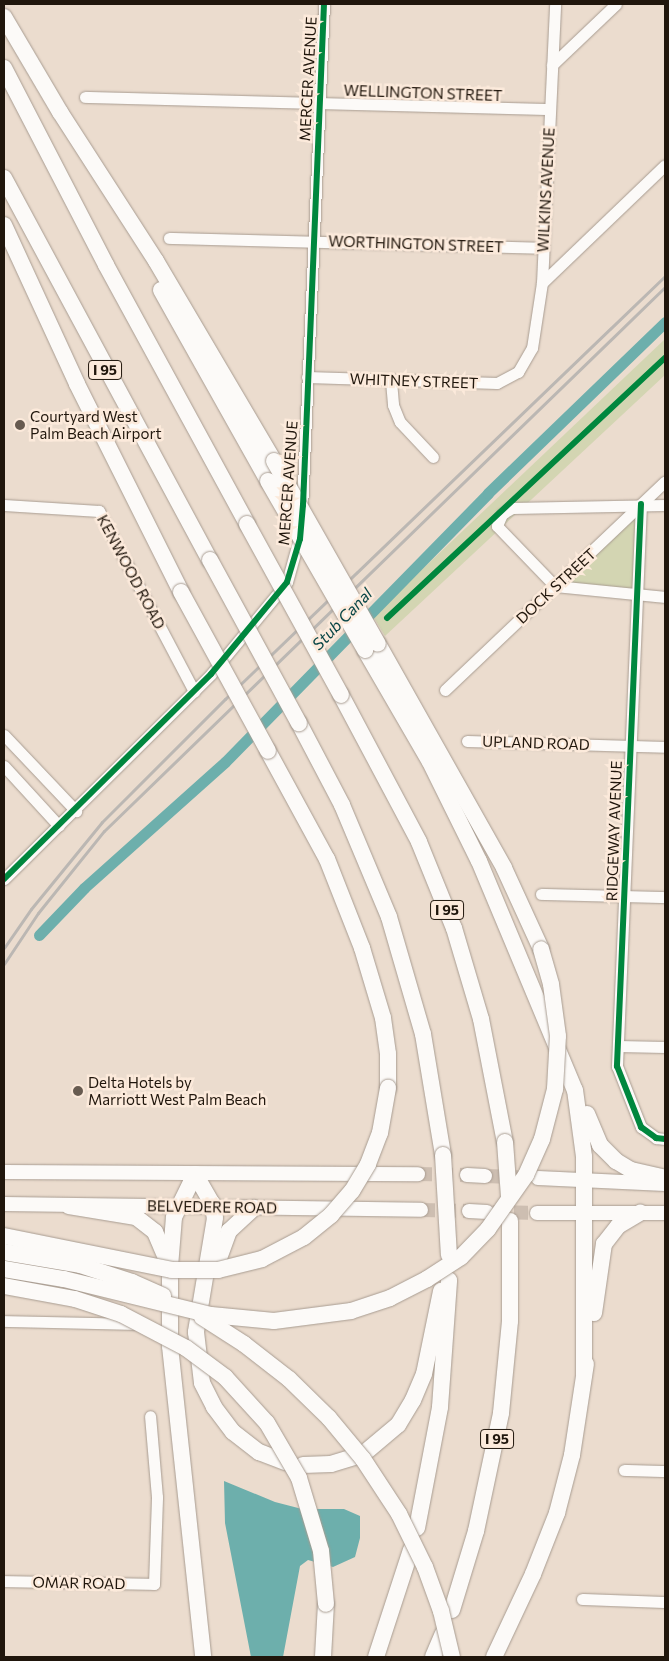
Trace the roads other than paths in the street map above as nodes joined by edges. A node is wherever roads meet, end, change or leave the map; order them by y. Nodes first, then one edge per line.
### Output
1 (324, 4) edge
2 (555, 4) edge
3 (616, 4) edge
4 (4, 17) edge
5 (552, 65) junction
6 (4, 68) edge
7 (85, 97) dead end
8 (320, 103) junction
9 (550, 109) junction
10 (81, 146) junction
11 (665, 165) edge
12 (4, 178) edge
13 (4, 225) edge
14 (169, 238) dead end
15 (314, 241) junction
16 (544, 248) junction
17 (542, 283) junction
18 (518, 372) joint
19 (307, 377) junction
20 (391, 381) junction
21 (433, 457) dead end
22 (665, 481) edge
23 (641, 504) junction
24 (4, 505) edge
25 (665, 505) edge
26 (555, 586) junction
27 (637, 596) junction
28 (665, 597) edge
29 (372, 647) junction
30 (445, 690) dead end
31 (194, 691) junction
32 (4, 735) edge
33 (468, 742) dead end
34 (630, 746) junction
35 (665, 747) edge
36 (4, 766) edge
37 (76, 811) junction
38 (59, 826) junction
39 (4, 879) edge
40 (541, 894) dead end
41 (624, 896) junction
42 (665, 897) edge
43 (618, 1046) junction
44 (665, 1047) edge
45 (575, 1090) junction
46 (665, 1139) edge
47 (4, 1172) edge
48 (195, 1174) junction
49 (418, 1174) tunnel mouth
50 (467, 1175) tunnel mouth
51 (485, 1176) tunnel mouth
52 (538, 1178) dead end
53 (665, 1178) edge
54 (583, 1180) junction
55 (665, 1184) edge
56 (509, 1197) dead end
57 (4, 1204) edge
58 (69, 1206) junction
59 (177, 1207) junction
60 (214, 1208) junction
61 (254, 1208) junction
62 (420, 1210) tunnel mouth
63 (470, 1211) tunnel mouth
64 (487, 1212) tunnel mouth
65 (537, 1213) tunnel mouth
66 (585, 1213) junction
67 (640, 1213) junction
68 (665, 1213) edge
69 (510, 1222) dead end
70 (4, 1236) edge
71 (4, 1252) edge
72 (448, 1260) dead end
73 (170, 1267) junction
74 (4, 1270) edge
75 (4, 1286) edge
76 (4, 1320) edge
77 (133, 1324) dead end
78 (196, 1332) junction
79 (584, 1375) junction
80 (150, 1416) dead end
81 (285, 1462) dead end
82 (303, 1465) dead end
83 (624, 1470) dead end
84 (665, 1471) edge
85 (417, 1528) dead end
86 (411, 1550) dead end
87 (4, 1581) edge
88 (582, 1599) dead end
89 (665, 1602) edge
90 (452, 1610) dead end
91 (442, 1634) dead end
92 (204, 1657) edge
93 (323, 1657) edge
94 (376, 1657) edge
95 (433, 1657) edge
96 (452, 1657) edge
97 (494, 1657) edge

1 - 8 street, MERCER AVENUE
2 - 5 street, WILKINS AVENUE
3 - 5 street
4 - 10 highway
5 - 9 street, WILKINS AVENUE
6 - 56 highway, I 95, bridge
7 - 8 street, WELLINGTON STREET
8 - 9 street, WELLINGTON STREET
8 - 15 street, MERCER AVENUE
9 - 16 street, WILKINS AVENUE
10 - 29 highway, bridge
10 - 29 highway, bridge
11 - 17 street
12 - 72 highway, I 95, bridge
13 - 70 highway, bridge
14 - 15 street, WORTHINGTON STREET
15 - 16 street, WORTHINGTON STREET
15 - 19 street, MERCER AVENUE
16 - 17 street, WILKINS AVENUE
17 - 18 street, WILKINS AVENUE
18 - 20 street, WHITNEY STREET
19 - 20 street, WHITNEY STREET
19 - 31 street, MERCER AVENUE
20 - 21 street
22 - 23 street, DOCK STREET
23 - 25 street
23 - 26 street, DOCK STREET
23 - 26 street
23 - 27 street, RIDGEWAY AVENUE
24 - 31 street, KENWOOD ROAD
26 - 27 street
26 - 30 street, DOCK STREET
27 - 28 street
27 - 34 street, RIDGEWAY AVENUE
29 - 45 highway
29 - 74 highway, bridge
31 - 37 street, MERCER AVENUE
32 - 37 street
33 - 34 street, UPLAND ROAD
34 - 35 street, UPLAND ROAD
34 - 41 street, RIDGEWAY AVENUE
36 - 38 street
37 - 38 street, MERCER AVENUE
38 - 39 street, MERCER AVENUE
40 - 41 street
41 - 42 street
41 - 43 street, RIDGEWAY AVENUE
43 - 44 street
43 - 46 street, RIDGEWAY AVENUE
45 - 53 highway
45 - 54 highway
47 - 48 main road
48 - 49 main road
48 - 59 highway
48 - 60 highway
50 - 51 main road
52 - 54 main road
54 - 55 main road
54 - 66 highway
57 - 58 main road, BELVEDERE ROAD
58 - 59 main road, BELVEDERE ROAD
58 - 73 highway
59 - 60 main road, BELVEDERE ROAD
59 - 73 highway
60 - 61 main road, BELVEDERE ROAD
60 - 78 highway
61 - 62 main road, BELVEDERE ROAD
61 - 78 highway
63 - 64 main road
65 - 66 main road
66 - 67 main road
66 - 79 highway
67 - 68 main road
67 - 79 highway
69 - 90 highway, I 95
71 - 96 highway, bridge
73 - 92 highway
75 - 93 highway, bridge
76 - 77 street
78 - 81 highway
79 - 97 highway
80 - 87 street, OMAR ROAD
82 - 85 highway
83 - 84 street
86 - 94 highway
88 - 89 street
91 - 95 highway

